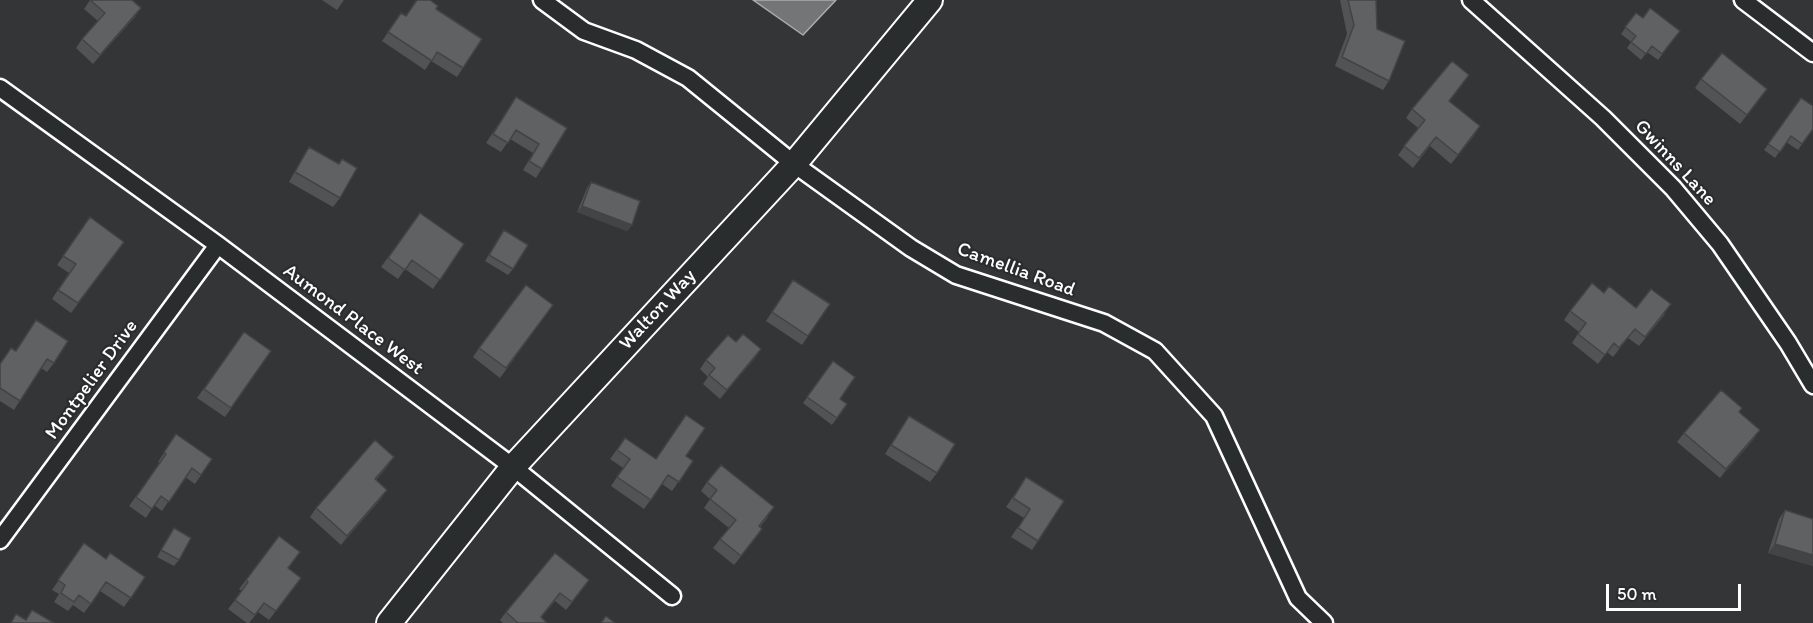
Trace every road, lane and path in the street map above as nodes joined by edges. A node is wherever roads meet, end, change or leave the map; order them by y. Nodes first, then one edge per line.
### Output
1 (542, 0) edge
2 (930, 0) edge
3 (1471, 0) edge
4 (1743, 0) edge
5 (1813, 53) edge
6 (0, 88) edge
7 (794, 164) junction
8 (218, 245) junction
9 (1813, 385) edge
10 (513, 467) junction
11 (0, 540) edge
12 (672, 596) dead end
13 (389, 623) edge
14 (1324, 623) edge

1 - 7 street, Camellia Road
2 - 7 main road, Walton Way
3 - 9 street, Gwinns Lane
4 - 5 street
6 - 8 street, Aumond Place West
7 - 10 main road, Walton Way
7 - 14 street, Camellia Road
8 - 10 street, Aumond Place West
8 - 11 street, Montpelier Drive
10 - 12 street, Aumond Place West
10 - 13 main road, Walton Way

